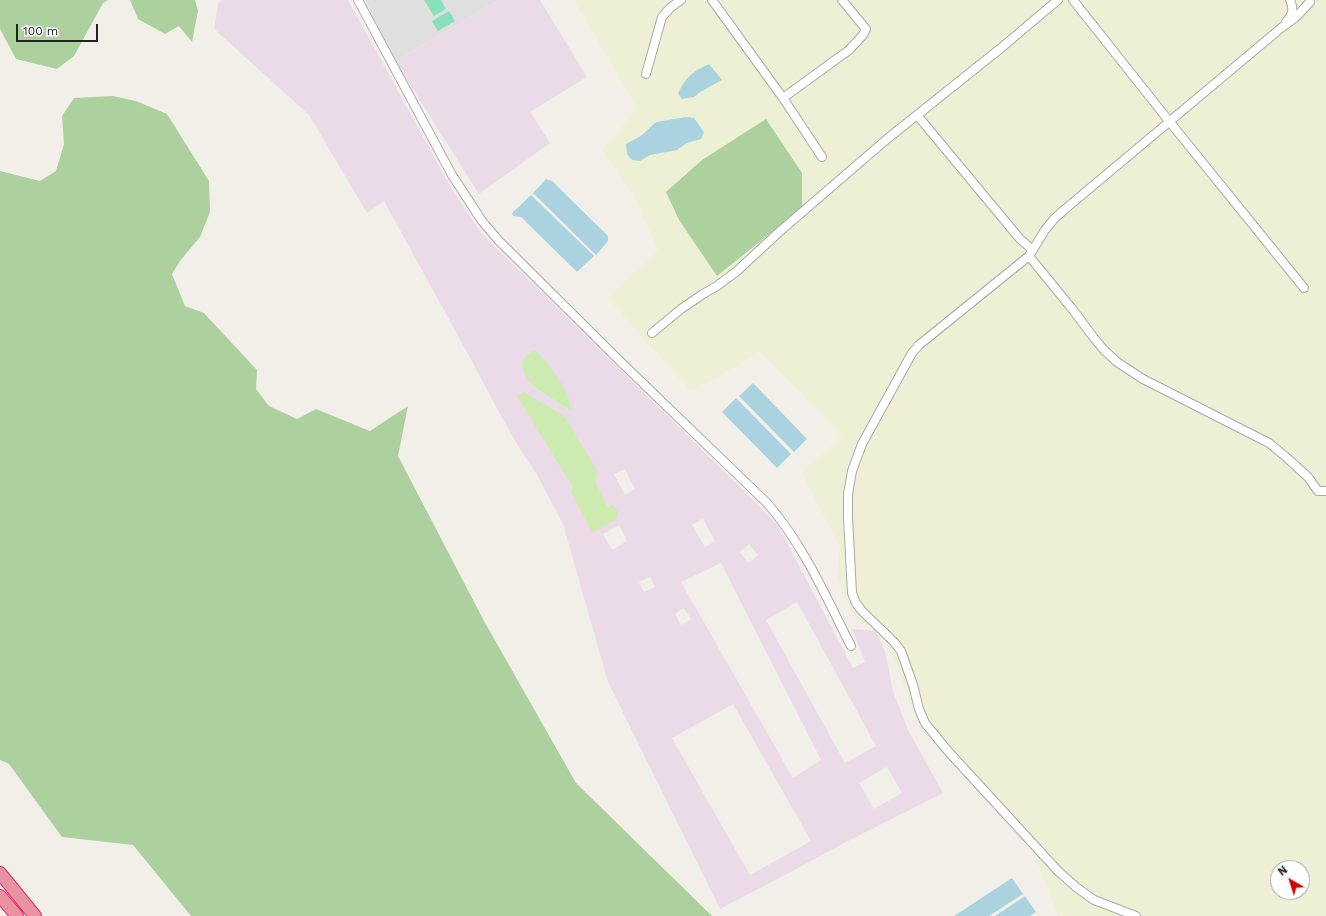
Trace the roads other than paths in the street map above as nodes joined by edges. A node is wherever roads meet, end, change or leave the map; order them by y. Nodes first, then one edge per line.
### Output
1 (358, 0) edge
2 (681, 0) edge
3 (712, 0) edge
4 (842, 0) edge
5 (1058, 0) edge
6 (1073, 0) edge
7 (1290, 0) edge
8 (1312, 1) edge
9 (1281, 28) junction
10 (646, 74) dead end
11 (783, 98) junction
12 (916, 114) junction
13 (1169, 121) junction
14 (822, 156) dead end
15 (1031, 253) junction
16 (1304, 288) dead end
17 (652, 333) dead end
18 (1326, 491) edge
19 (852, 646) dead end
20 (0, 873) edge
21 (0, 896) edge
22 (17, 916) edge
23 (35, 916) edge
24 (1136, 916) edge

1 - 19 street
2 - 10 street
3 - 11 street
4 - 11 street
5 - 12 street
6 - 13 street
7 - 8 street
7 - 9 street
8 - 9 street
9 - 13 street
11 - 14 street
12 - 15 street
12 - 17 street
13 - 15 street
13 - 16 street
15 - 18 street
15 - 24 street
20 - 23 highway
21 - 22 highway

